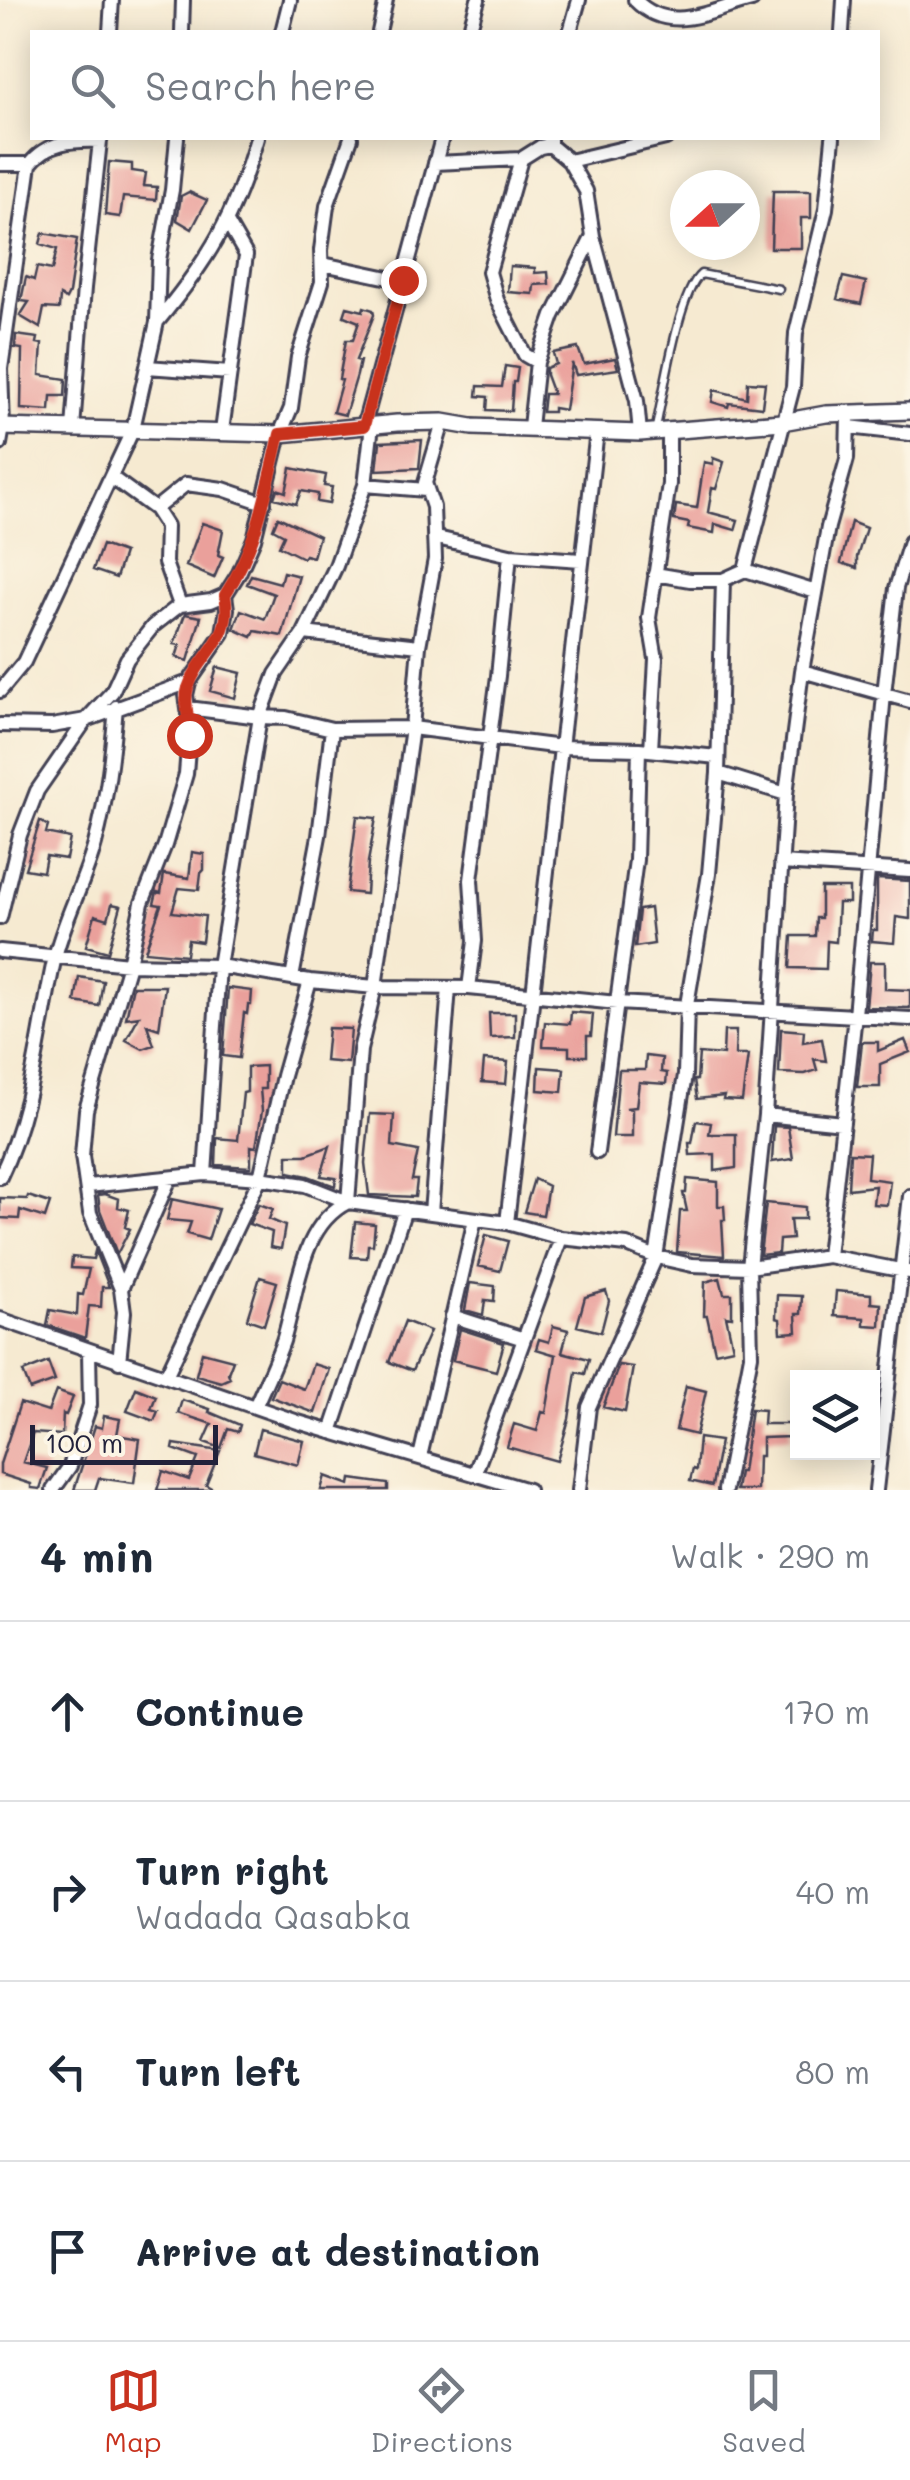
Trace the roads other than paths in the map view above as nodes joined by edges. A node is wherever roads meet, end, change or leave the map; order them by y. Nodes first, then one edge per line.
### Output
1 (112, 0) edge
2 (183, 0) edge
3 (290, 0) edge
4 (386, 0) edge
5 (478, 0) edge
6 (579, 0) edge
7 (635, 0) edge
8 (752, 0) edge
9 (844, 0) edge
10 (110, 30) edge
11 (182, 30) edge
12 (282, 30) edge
13 (379, 30) edge
14 (470, 30) edge
15 (571, 30) edge
16 (842, 30) edge
17 (93, 140) edge
18 (100, 140) edge
19 (177, 140) edge
20 (255, 140) edge
21 (351, 140) edge
22 (441, 140) edge
23 (657, 140) edge
24 (834, 140) edge
25 (550, 141) edge
26 (522, 159) junction
27 (568, 161) junction
28 (435, 163) junction
29 (0, 164) edge
30 (30, 164) junction
31 (227, 222) junction
32 (593, 236) junction
33 (323, 264) junction
34 (403, 280) junction
35 (779, 289) dead end
36 (157, 322) junction
37 (537, 362) junction
38 (147, 366) junction
39 (230, 373) junction
40 (910, 411) edge
41 (848, 421) junction
42 (443, 422) junction
43 (782, 422) junction
44 (368, 425) junction
45 (2, 427) edge
46 (530, 427) junction
47 (73, 428) junction
48 (132, 430) junction
49 (598, 430) junction
50 (222, 431) junction
51 (655, 433) junction
52 (280, 434) junction
53 (910, 434) edge
54 (0, 444) edge
55 (111, 477) junction
56 (364, 485) junction
57 (426, 490) junction
58 (264, 503) junction
59 (156, 509) junction
60 (437, 538) junction
61 (910, 542) edge
62 (510, 555) junction
63 (582, 560) junction
64 (745, 570) junction
65 (654, 574) junction
66 (722, 580) junction
67 (816, 592) junction
68 (225, 595) junction
69 (180, 605) junction
70 (304, 633) junction
71 (419, 646) junction
72 (802, 671) junction
73 (190, 682) junction
74 (0, 692) edge
75 (884, 694) junction
76 (910, 701) edge
77 (116, 708) junction
78 (188, 708) junction
79 (260, 717) junction
80 (86, 720) junction
81 (0, 724) edge
82 (412, 728) junction
83 (332, 729) junction
84 (490, 736) junction
85 (561, 746) junction
86 (645, 749) junction
87 (717, 757) junction
88 (718, 773) junction
89 (786, 794) junction
90 (781, 863) junction
91 (870, 868) junction
92 (910, 871) edge
93 (0, 918) edge
94 (0, 951) edge
95 (55, 956) junction
96 (129, 964) junction
97 (219, 966) junction
98 (292, 978) junction
99 (310, 981) junction
100 (375, 987) junction
101 (448, 988) junction
102 (469, 988) junction
103 (535, 995) junction
104 (617, 1003) junction
105 (688, 1005) junction
106 (771, 1010) junction
107 (855, 1015) junction
108 (910, 1018) edge
109 (765, 1115) junction
110 (844, 1122) junction
111 (597, 1152) dead end
112 (205, 1174) junction
113 (0, 1177) edge
114 (170, 1178) junction
115 (260, 1178) junction
116 (88, 1186) junction
117 (910, 1196) edge
118 (348, 1202) junction
119 (405, 1210) junction
120 (431, 1213) junction
121 (475, 1219) junction
122 (507, 1223) junction
123 (561, 1238) junction
124 (828, 1256) junction
125 (656, 1257) junction
126 (749, 1267) junction
127 (906, 1271) edge
128 (121, 1289) junction
129 (452, 1316) junction
130 (0, 1319) edge
131 (524, 1339) junction
132 (88, 1351) junction
133 (119, 1362) junction
134 (166, 1376) junction
135 (255, 1407) junction
136 (331, 1432) junction
137 (420, 1457) junction
138 (475, 1473) junction
139 (53, 1490) edge
140 (528, 1490) edge
141 (578, 1490) edge
142 (725, 1490) edge
143 (876, 1490) edge

1 - 10 street
2 - 11 street
3 - 12 street
4 - 13 street
5 - 14 street
6 - 15 street
7 - 8 street
9 - 16 street
17 - 30 street
18 - 47 street
19 - 36 street
20 - 31 street
21 - 33 street
22 - 28 street
23 - 27 street
24 - 43 street
25 - 26 street
25 - 27 street
26 - 28 street
26 - 37 street
27 - 32 street
28 - 34 street
29 - 30 street
30 - 45 street
31 - 36 street
31 - 39 street
32 - 37 street
32 - 51 street
33 - 34 street
33 - 52 street
34 - 44 street
35 - 51 lane
36 - 38 street
37 - 46 street
38 - 39 street
38 - 48 street
39 - 50 street
40 - 41 street
41 - 43 street
41 - 53 street
41 - 67 street
42 - 44 street
42 - 46 street
42 - 57 street
43 - 51 street
43 - 64 street
44 - 52 street
44 - 56 street
45 - 47 street
45 - 54 street
46 - 49 street
47 - 48 street
48 - 50 street
48 - 55 street
49 - 51 street
49 - 63 street
50 - 52 street
51 - 65 street
52 - 58 street
55 - 59 street
55 - 74 street
56 - 57 street
56 - 70 street
57 - 60 street
58 - 59 street
58 - 68 street
59 - 69 street
60 - 62 street
60 - 71 street
61 - 75 street
62 - 63 street
62 - 84 street
63 - 85 street
64 - 66 street
64 - 67 street
65 - 66 street
65 - 86 street
66 - 87 street
67 - 72 street
68 - 69 street
68 - 73 street
69 - 80 street
70 - 71 street
70 - 79 street
71 - 82 street
72 - 75 street
72 - 89 street
73 - 77 street
73 - 78 street
75 - 76 street
75 - 91 street
77 - 80 street
77 - 95 street
78 - 79 street
78 - 96 street
79 - 83 street
79 - 97 street
80 - 81 street
80 - 93 street
82 - 83 street
82 - 84 street
82 - 100 street
83 - 98 street
84 - 85 street
84 - 102 street
85 - 86 street
85 - 103 street
86 - 87 street
86 - 104 street
87 - 88 street
88 - 89 street
88 - 105 street
89 - 90 street
90 - 91 street
90 - 106 street
91 - 92 street
91 - 107 street
94 - 95 street
95 - 96 street
95 - 113 street
96 - 97 street
96 - 116 street
97 - 98 street
97 - 112 street
98 - 99 street
99 - 100 street
99 - 115 street
100 - 101 street
100 - 118 street
101 - 102 street
101 - 120 street
102 - 103 street
103 - 104 street
103 - 122 street
104 - 105 street
104 - 111 street
105 - 106 street
105 - 125 street
106 - 107 street
106 - 109 street
107 - 108 street
107 - 110 street
109 - 110 street
109 - 126 street
110 - 124 street
112 - 114 street
112 - 115 street
114 - 116 street
114 - 128 street
115 - 118 street
115 - 134 street
116 - 128 street
117 - 127 street
118 - 119 street
118 - 135 street
119 - 120 street
119 - 136 street
120 - 121 street
121 - 122 street
121 - 129 street
122 - 123 street
123 - 125 street
123 - 131 street
124 - 126 street
124 - 127 street
125 - 126 street
125 - 141 street
126 - 142 street
127 - 143 street
128 - 133 street
129 - 131 street
129 - 137 street
130 - 132 street
131 - 138 street
132 - 133 street
132 - 139 street
133 - 134 street
134 - 135 street
135 - 136 street
136 - 137 street
137 - 138 street
138 - 140 street

